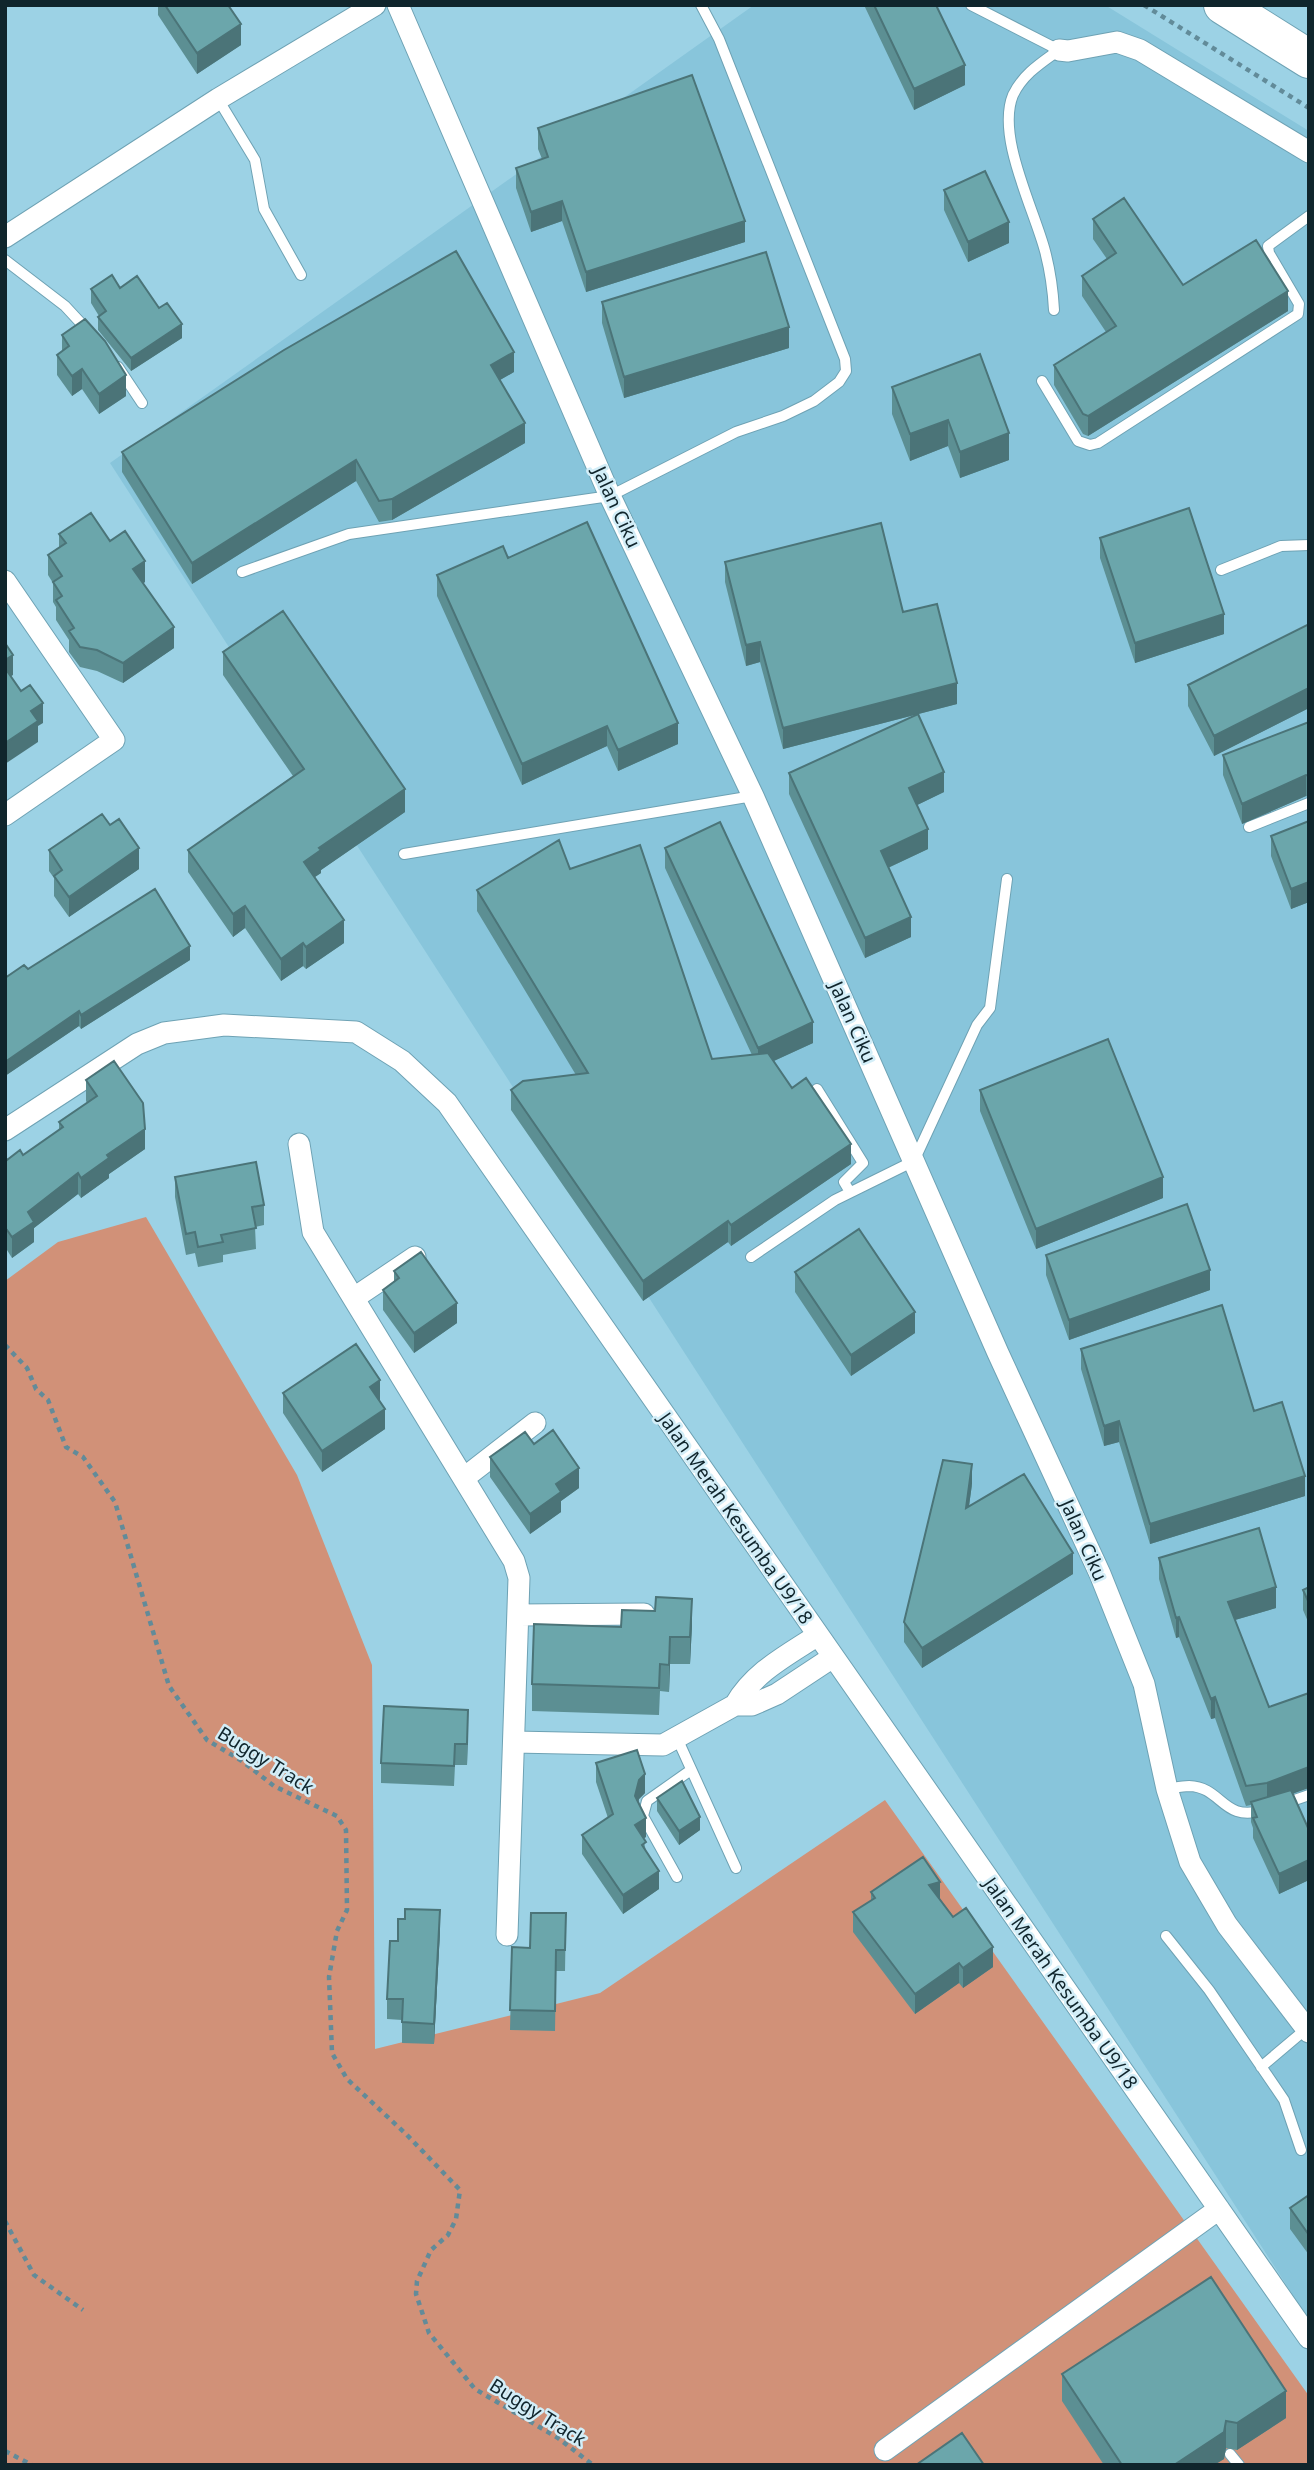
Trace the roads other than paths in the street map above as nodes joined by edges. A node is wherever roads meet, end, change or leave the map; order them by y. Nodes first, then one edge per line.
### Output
1 (375, 5) edge
2 (398, 5) edge
3 (701, 5) edge
4 (971, 5) edge
5 (1223, 5) edge
6 (1059, 50) junction
7 (1309, 59) edge
8 (218, 99) junction
9 (1309, 152) edge
10 (1309, 216) edge
11 (5, 237) edge
12 (5, 260) edge
13 (301, 275) dead end
14 (1054, 310) dead end
15 (102, 346) edge
16 (111, 356) edge
17 (1042, 382) dead end
18 (142, 403) dead end
19 (610, 495) junction
20 (1309, 545) edge
21 (1221, 570) dead end
22 (242, 572) dead end
23 (5, 580) edge
24 (753, 796) junction
25 (1309, 803) edge
26 (5, 815) edge
27 (1249, 827) dead end
28 (404, 854) dead end
29 (1007, 879) dead end
30 (817, 1089) edge
31 (5, 1130) edge
32 (299, 1144) dead end
33 (914, 1161) junction
34 (850, 1192) junction
35 (415, 1257) edge
36 (751, 1257) dead end
37 (354, 1298) junction
38 (535, 1423) dead end
39 (464, 1478) junction
40 (518, 1615) junction
41 (644, 1615) edge
42 (818, 1635) junction
43 (833, 1657) junction
44 (735, 1705) junction
45 (677, 1738) junction
46 (514, 1742) junction
47 (691, 1770) junction
48 (1167, 1789) junction
49 (1309, 1795) edge
50 (736, 1868) dead end
51 (677, 1877) dead end
52 (507, 1935) dead end
53 (1166, 1936) dead end
54 (1308, 2030) edge
55 (1261, 2067) junction
56 (1301, 2150) dead end
57 (1219, 2209) junction
58 (1309, 2338) edge
59 (885, 2450) dead end
60 (1230, 2454) dead end
61 (1239, 2465) edge

1 - 8 street
2 - 19 street, Jalan Ciku
3 - 19 lane
4 - 6 lane
5 - 7 highway
6 - 9 street
6 - 14 lane
8 - 11 street
8 - 13 lane
10 - 17 lane
12 - 15 lane
16 - 18 lane
19 - 22 lane
19 - 24 street, Jalan Ciku
20 - 21 lane
23 - 26 street
24 - 28 lane
24 - 33 street, Jalan Ciku
25 - 27 lane
29 - 33 lane
30 - 34 lane
31 - 42 street, Jalan Merah Kesumba U9/18
32 - 37 street
33 - 34 lane
33 - 48 street, Jalan Ciku
34 - 36 lane
35 - 37 street
37 - 39 street
38 - 39 street
39 - 40 street
40 - 41 street
40 - 46 street
42 - 43 street, Jalan Merah Kesumba U9/18
42 - 44 street
43 - 44 street
43 - 57 street, Jalan Merah Kesumba U9/18
44 - 45 street
45 - 46 street
45 - 47 lane
46 - 52 street
47 - 50 lane
47 - 51 lane
48 - 49 lane
48 - 54 street, Jalan Ciku
53 - 55 lane
54 - 55 lane
55 - 56 lane
57 - 58 street, Jalan Merah Kesumba U9/18
57 - 59 street
60 - 61 lane

